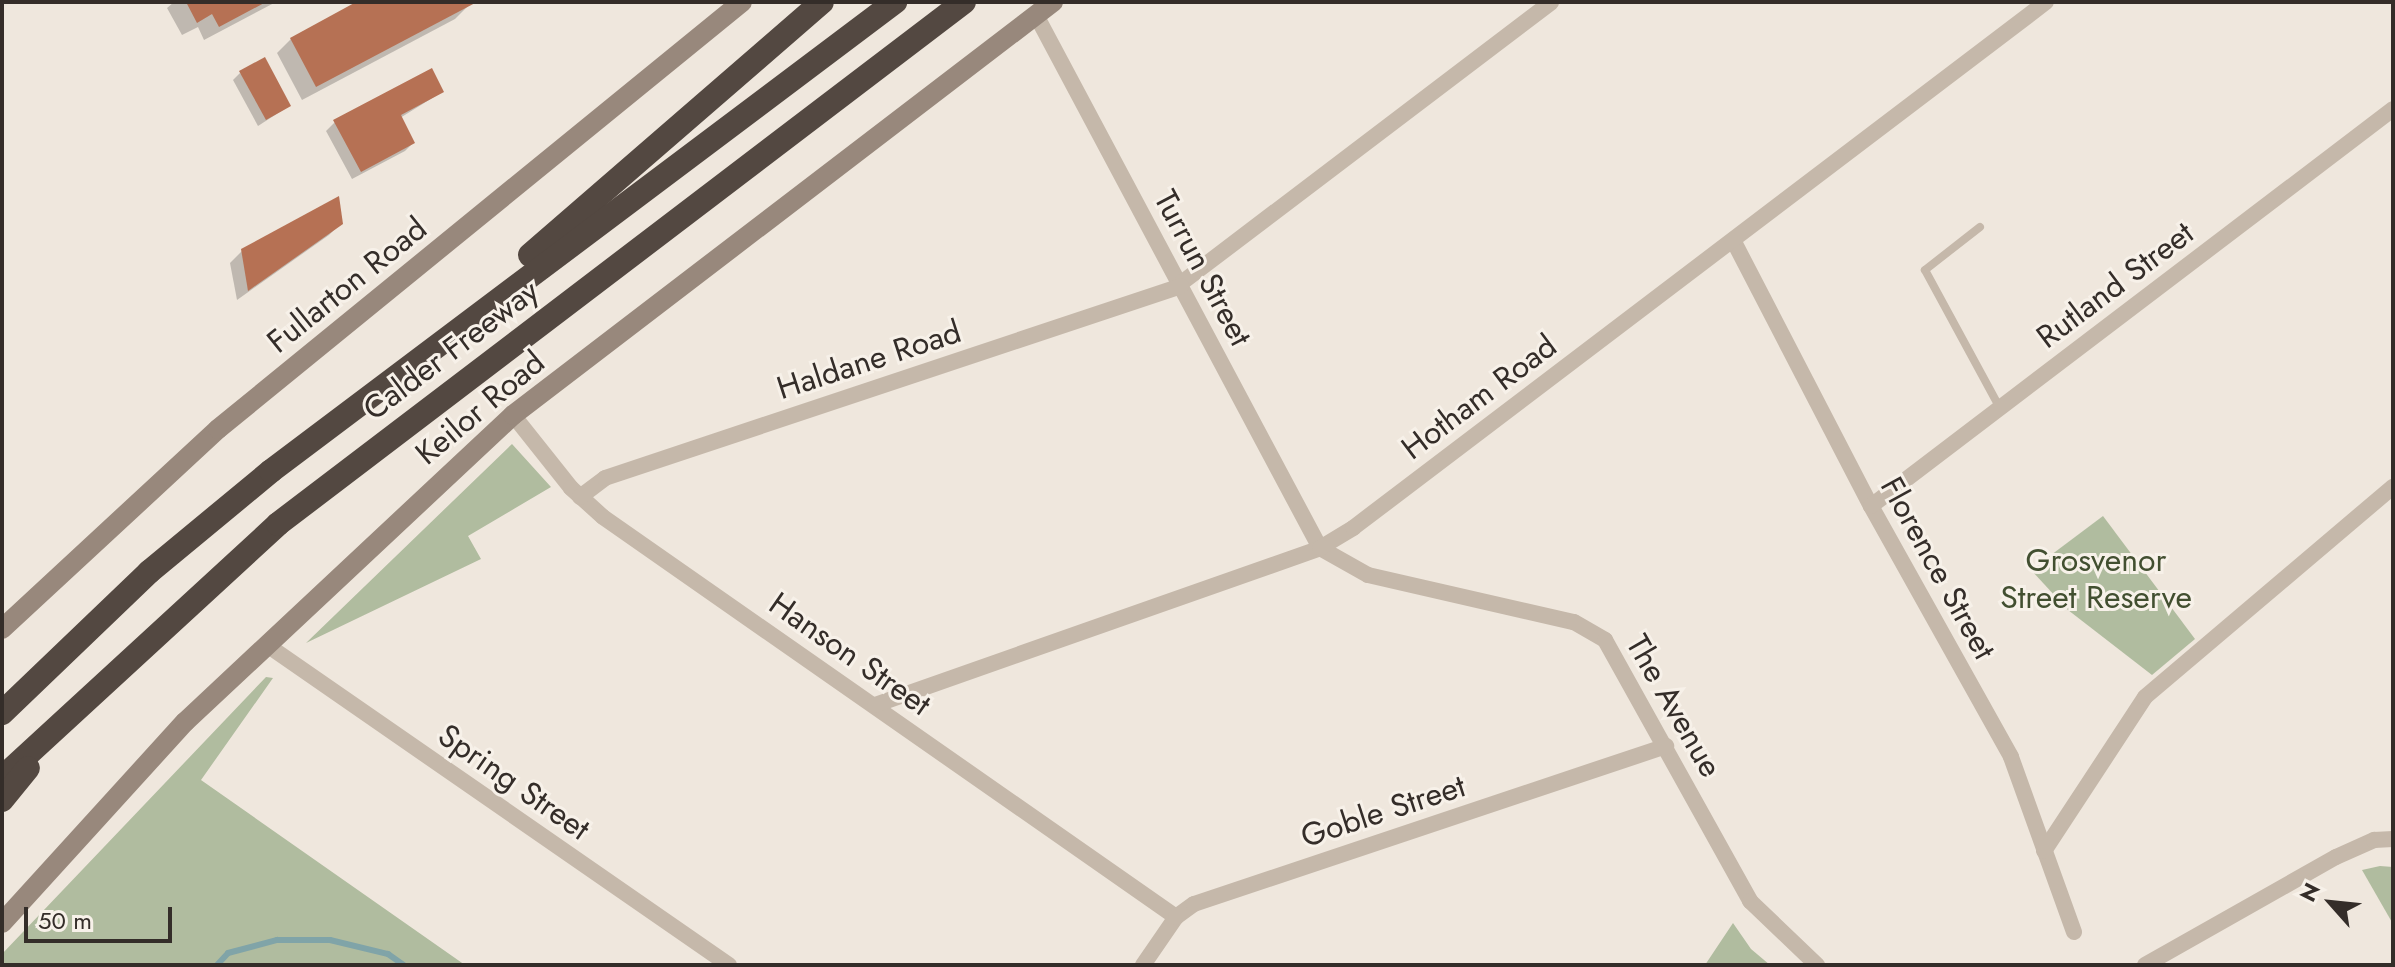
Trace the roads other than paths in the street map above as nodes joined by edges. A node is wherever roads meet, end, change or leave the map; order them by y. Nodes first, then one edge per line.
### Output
1 (742, 2) edge
2 (822, 2) edge
3 (895, 2) edge
4 (964, 2) edge
5 (1053, 2) edge
6 (1551, 2) edge
7 (2046, 2) edge
8 (1036, 15) junction
9 (2393, 109) edge
10 (1980, 227) dead end
11 (1733, 240) junction
12 (1181, 285) junction
13 (383, 382) junction
14 (2000, 408) junction
15 (513, 415) junction
16 (2393, 487) edge
17 (580, 497) junction
18 (1871, 506) junction
19 (1320, 548) junction
20 (149, 572) junction
21 (2, 629) edge
22 (147, 640) junction
23 (267, 645) junction
24 (2, 695) edge
25 (875, 705) junction
26 (2, 713) edge
27 (1666, 746) junction
28 (2, 778) edge
29 (2, 800) edge
30 (2393, 839) edge
31 (2044, 851) junction
32 (1176, 917) junction
33 (2, 923) edge
34 (2074, 932) dead end
35 (729, 965) edge
36 (1143, 965) edge
37 (1817, 965) edge
38 (2145, 965) edge

1 - 21 main road, Fullarton Road
2 - 13 highway
3 - 13 highway, Calder Freeway
4 - 22 highway, Calder Freeway
5 - 8 main road, Keilor Road
6 - 12 street, Haldane Road
7 - 11 street, Hotham Road
8 - 12 street, Turrun Street
8 - 15 main road, Keilor Road
9 - 14 street, Rutland Street
10 - 14 lane
11 - 18 street, Florence Street
11 - 19 street, Hotham Road
12 - 17 street, Haldane Road
12 - 19 street, Turrun Street
13 - 20 highway, Calder Freeway
14 - 18 street, Rutland Street
15 - 17 street, Hanson Street
15 - 23 main road, Keilor Road
16 - 31 street
17 - 25 street, Hanson Street
18 - 31 street, Florence Street
19 - 25 street, Hotham Road
19 - 27 street, The Avenue
20 - 24 highway
20 - 26 highway, Calder Freeway
22 - 28 highway, Calder Freeway
22 - 29 highway
23 - 33 main road, Keilor Road
23 - 35 street, Spring Street
25 - 32 street, Hanson Street
27 - 32 street, Goble Street
27 - 37 street, The Avenue
30 - 38 street
31 - 34 street, Florence Street
32 - 36 street, Goble Street

